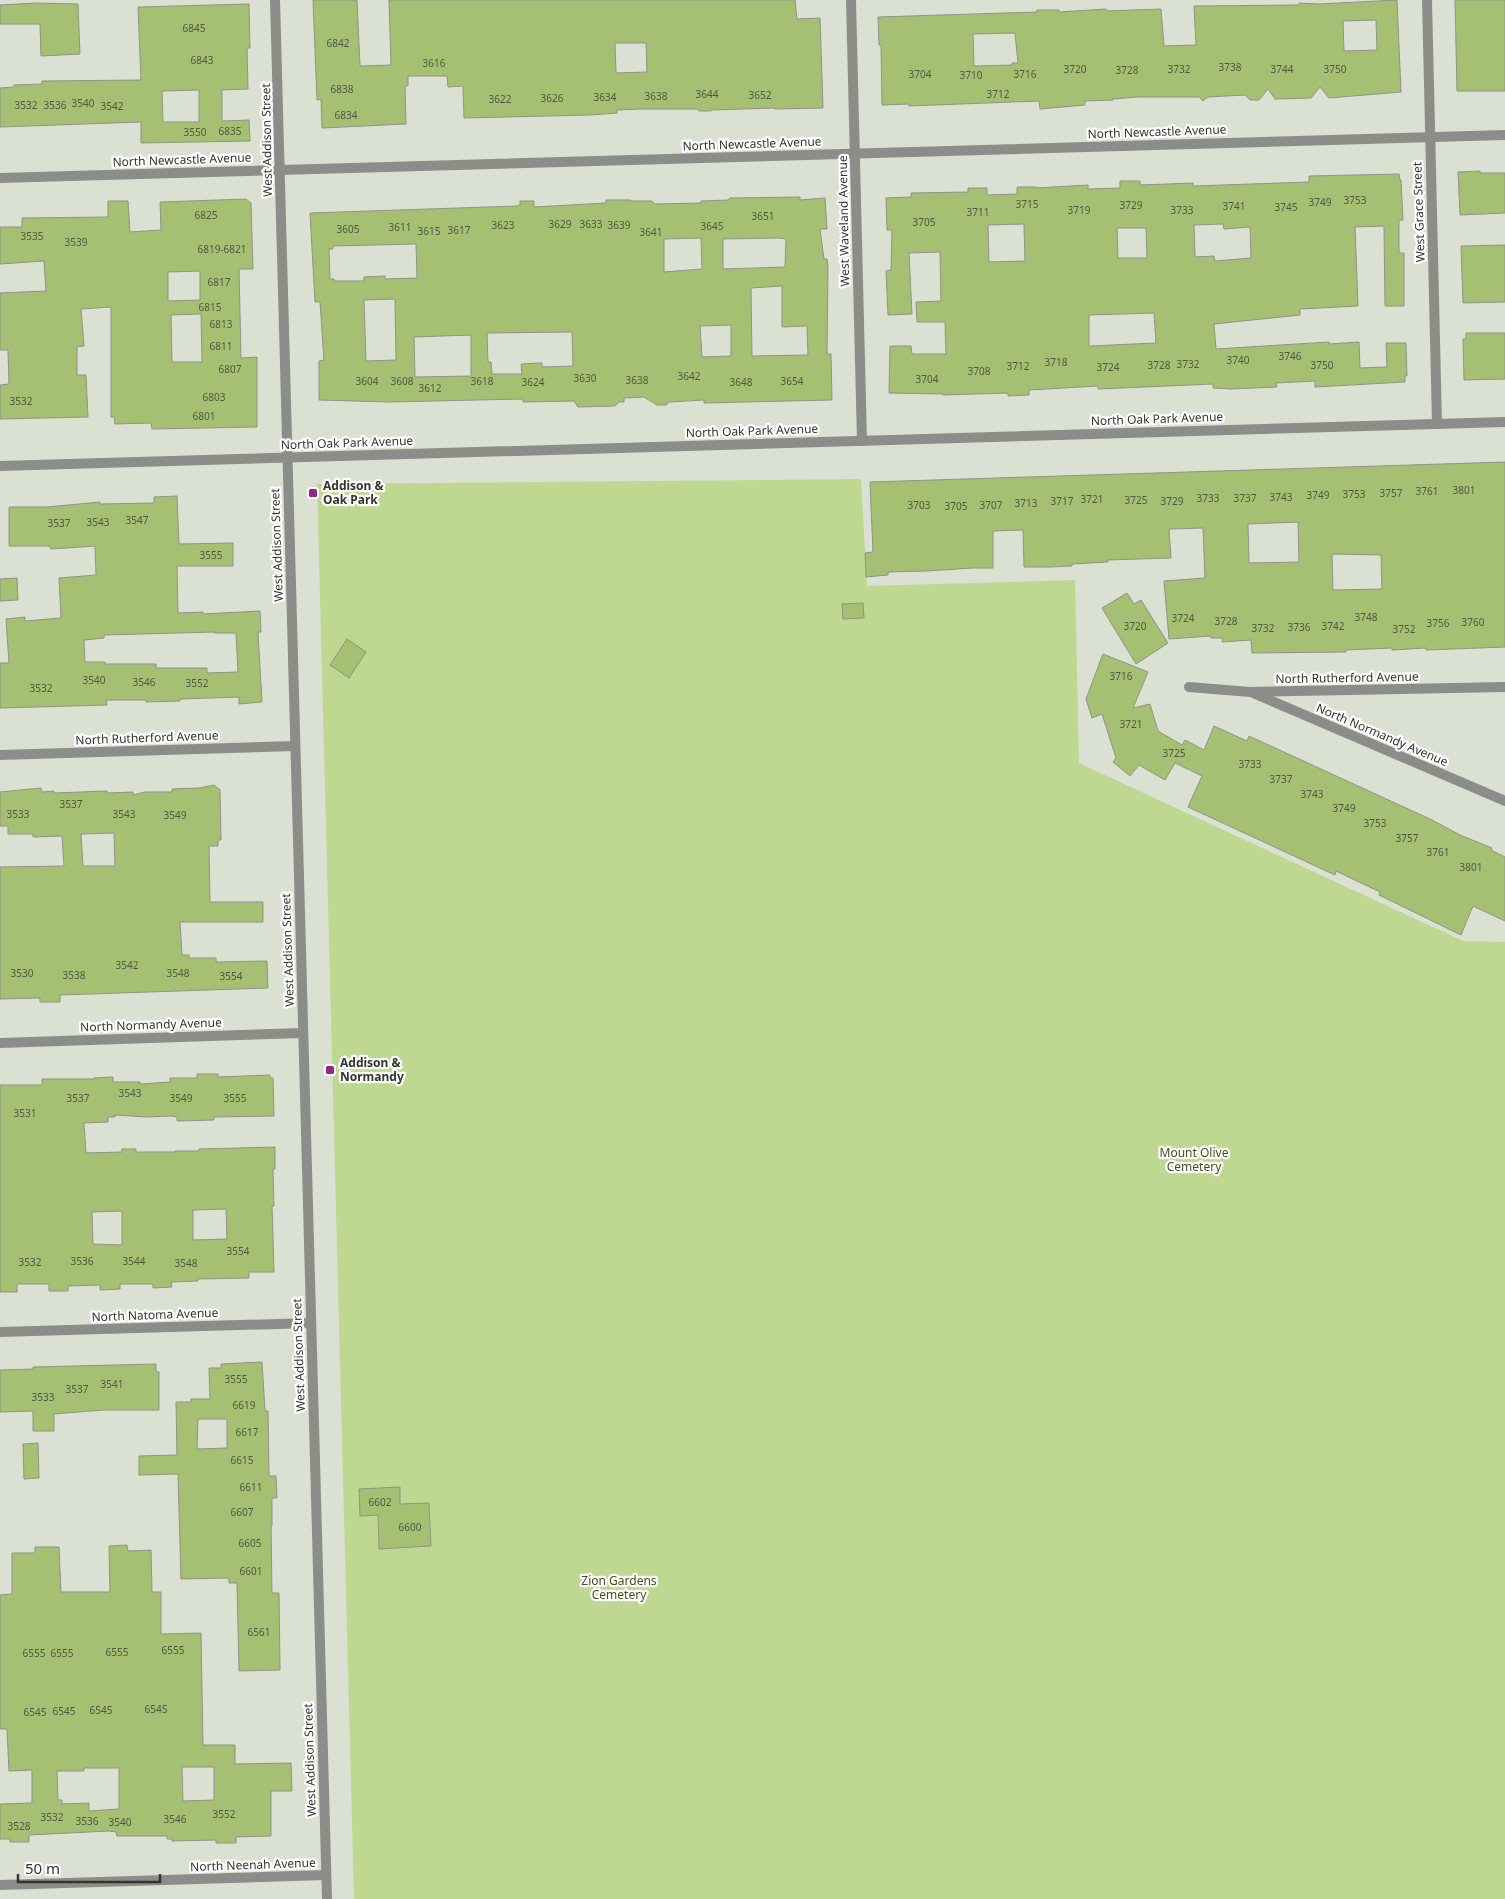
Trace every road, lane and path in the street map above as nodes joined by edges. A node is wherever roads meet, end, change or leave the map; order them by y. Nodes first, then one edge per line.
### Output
1 (276, 0) edge
2 (851, 0) edge
3 (1427, 0) edge
4 (1505, 135) edge
5 (1430, 137) junction
6 (854, 154) junction
7 (280, 170) junction
8 (0, 178) edge
9 (1505, 422) edge
10 (1437, 424) junction
11 (862, 441) junction
12 (288, 457) junction
13 (0, 466) edge
14 (1189, 686) dead end
15 (1505, 687) edge
16 (1250, 692) junction
17 (295, 746) junction
18 (0, 754) edge
19 (1505, 800) edge
20 (303, 1033) junction
21 (0, 1042) edge
22 (311, 1323) junction
23 (0, 1332) edge
24 (326, 1875) junction
25 (0, 1885) edge
26 (327, 1899) edge

1 - 7 street, West Addison Street
2 - 6 street, West Waveland Avenue
3 - 5 street, West Grace Street
4 - 5 street, North Newcastle Avenue
5 - 6 street, North Newcastle Avenue
5 - 10 street, West Grace Street
6 - 7 street, North Newcastle Avenue
6 - 11 street, West Waveland Avenue
7 - 8 street, North Newcastle Avenue
7 - 12 street, West Addison Street
9 - 10 street, North Oak Park Avenue
10 - 11 street, North Oak Park Avenue
11 - 12 street, North Oak Park Avenue
12 - 13 street, North Oak Park Avenue
12 - 17 street, West Addison Street
14 - 16 street, North Rutherford Avenue
15 - 16 street, North Rutherford Avenue
16 - 19 street, North Normandy Avenue
17 - 18 street, North Rutherford Avenue
17 - 20 street, West Addison Street
20 - 21 street, North Normandy Avenue
20 - 22 street, West Addison Street
22 - 23 street, North Natoma Avenue
22 - 24 street, West Addison Street
24 - 25 street, North Neenah Avenue
24 - 26 street, West Addison Street

